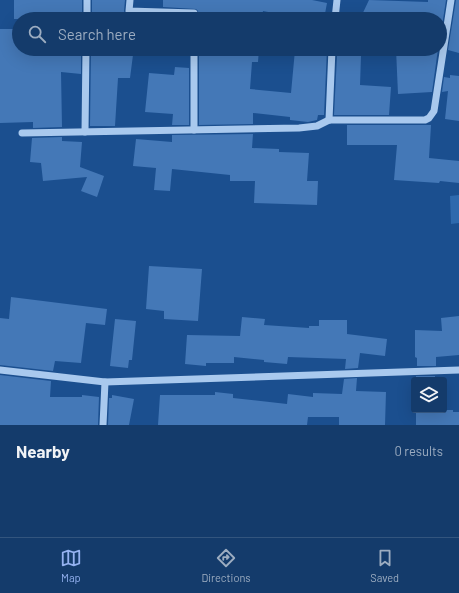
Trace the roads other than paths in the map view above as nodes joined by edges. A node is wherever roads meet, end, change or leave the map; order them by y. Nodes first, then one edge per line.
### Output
1 (87, 0) edge
2 (130, 0) edge
3 (337, 0) edge
4 (451, 0) edge
5 (87, 12) edge
6 (162, 12) edge
7 (336, 12) edge
8 (447, 26) edge
9 (86, 56) edge
10 (194, 56) edge
11 (332, 56) edge
12 (442, 56) edge
13 (329, 120) junction
14 (194, 130) junction
15 (85, 132) junction
16 (22, 133) dead end
17 (0, 370) edge
18 (459, 370) edge
19 (105, 382) junction
20 (102, 425) edge

1 - 5 street
2 - 6 street
3 - 7 street
4 - 8 street
9 - 15 street
10 - 14 street
11 - 13 street
12 - 13 street
13 - 14 street
14 - 15 street
15 - 16 street
17 - 19 street
18 - 19 street
19 - 20 street

